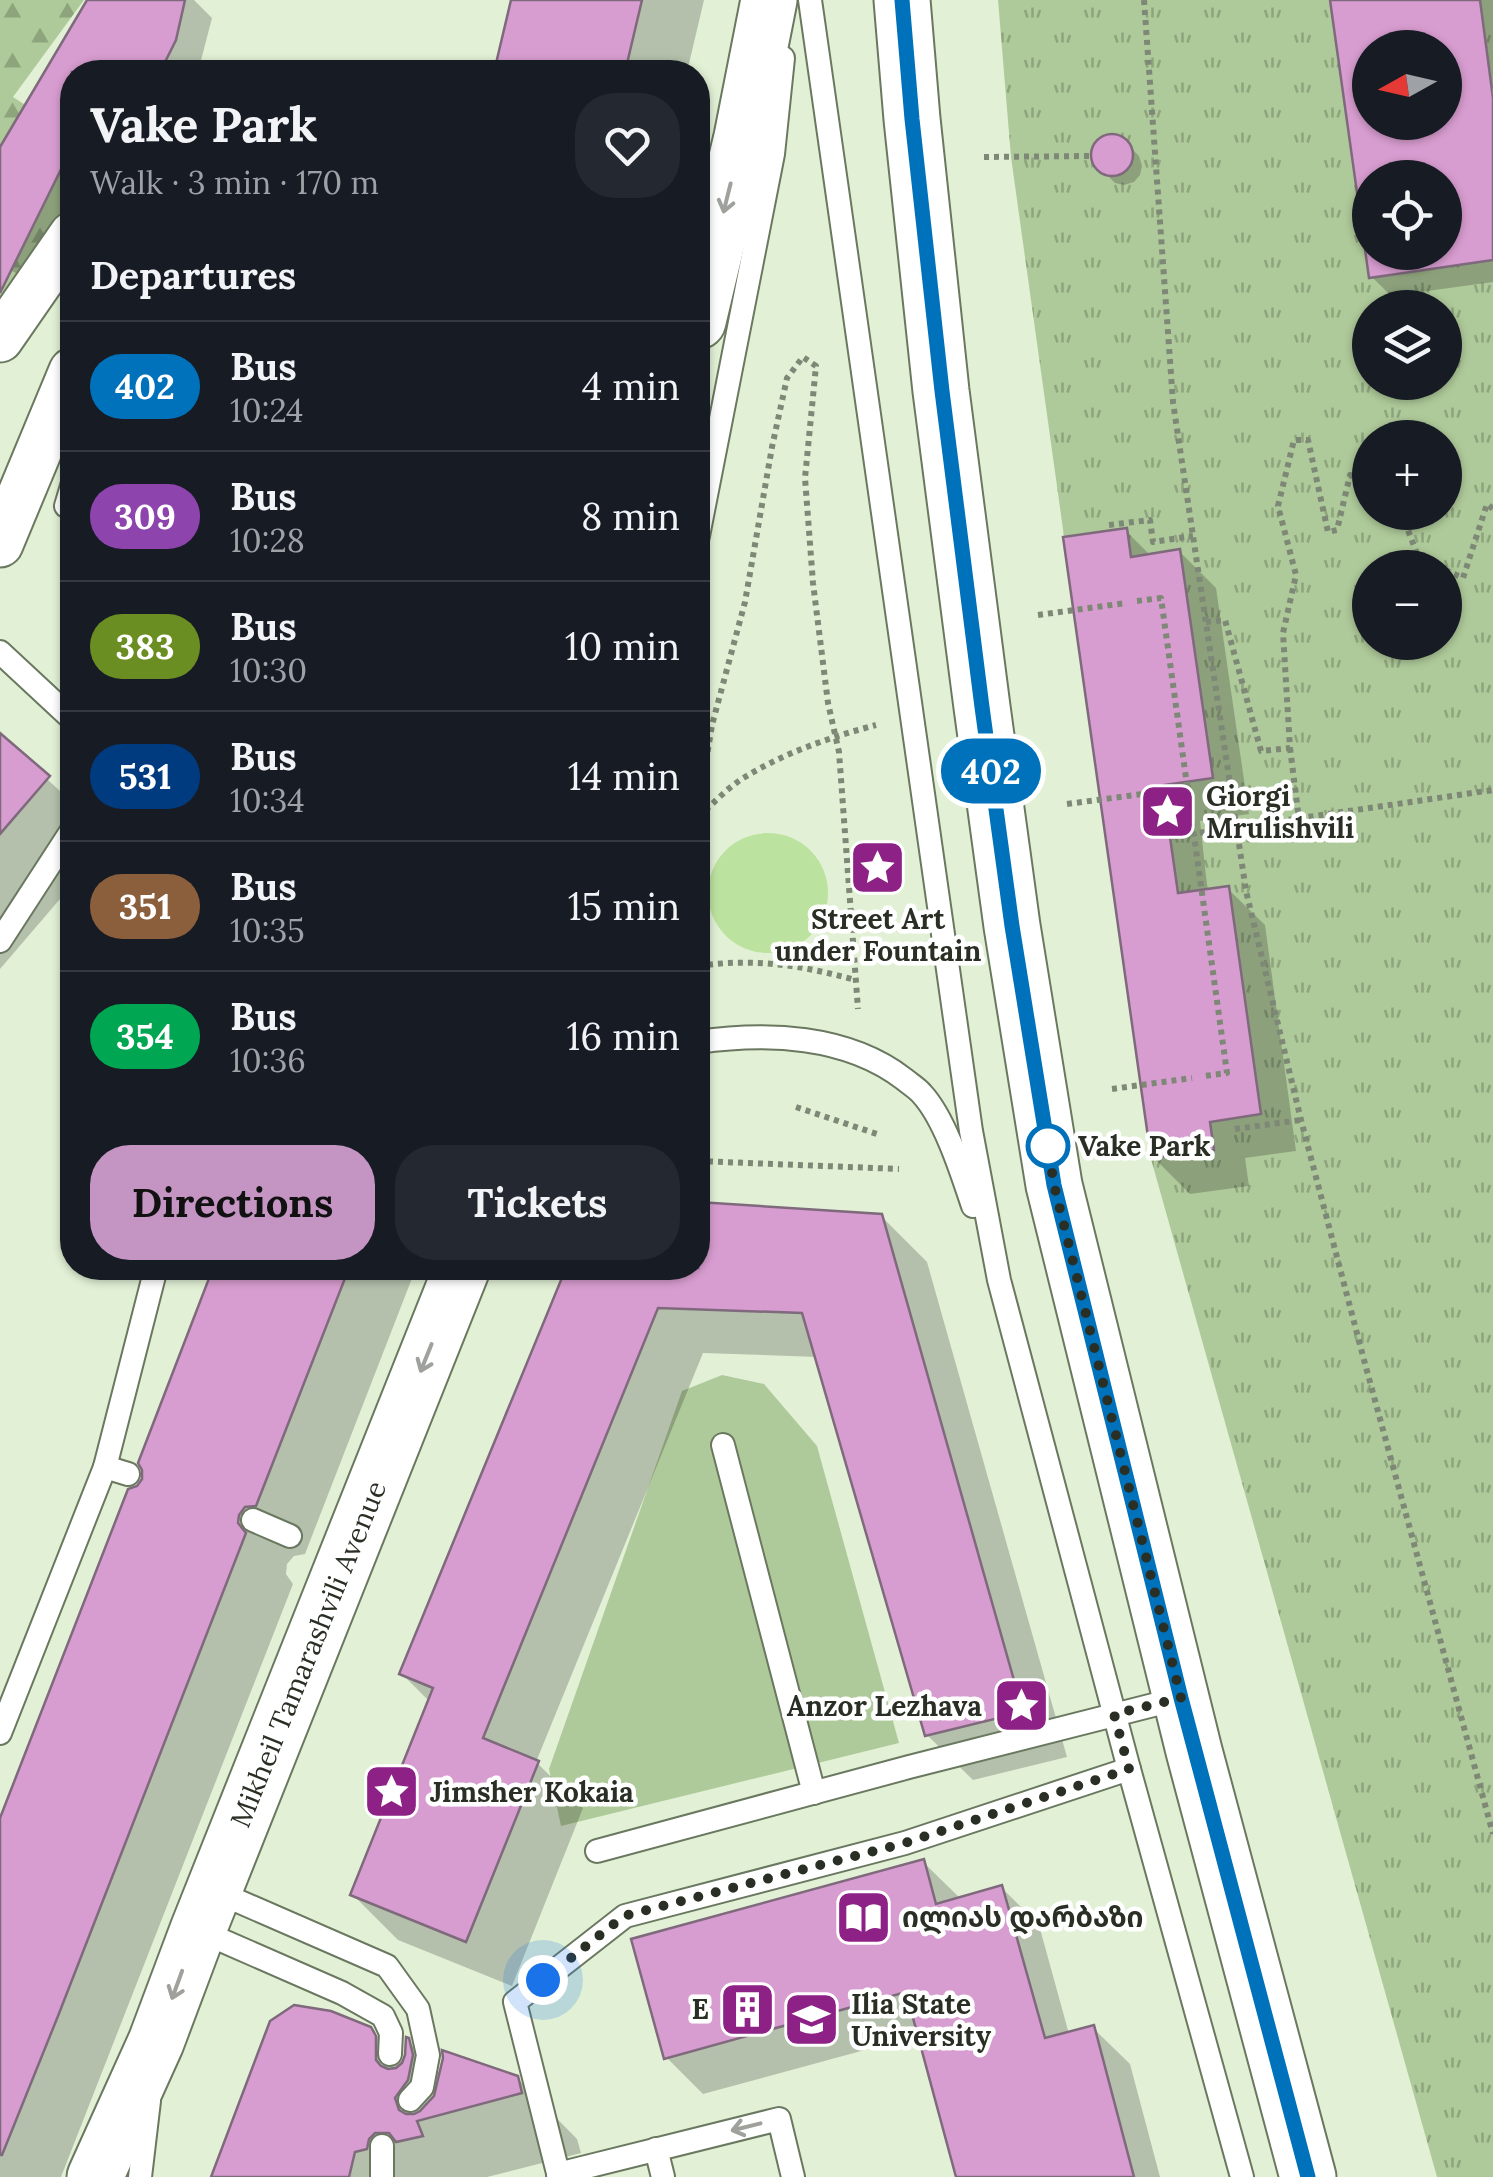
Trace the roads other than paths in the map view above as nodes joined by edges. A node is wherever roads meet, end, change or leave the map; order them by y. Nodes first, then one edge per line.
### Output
1 (769, 0) edge
2 (787, 0) edge
3 (810, 0) edge
4 (902, 0) edge
5 (60, 252) edge
6 (710, 270) edge
7 (0, 339) edge
8 (60, 400) edge
9 (710, 475) edge
10 (0, 544) edge
11 (0, 652) edge
12 (60, 708) edge
13 (60, 848) edge
14 (0, 941) edge
15 (710, 1040) edge
16 (153, 1280) edge
17 (457, 1280) edge
18 (999, 1280) junction
19 (723, 1444) dead end
20 (105, 1467) junction
21 (128, 1474) dead end
22 (253, 1520) dead end
23 (290, 1536) dead end
24 (1181, 1698) junction
25 (1114, 1714) junction
26 (0, 1732) edge
27 (1129, 1769) junction
28 (814, 1793) junction
29 (597, 1850) dead end
30 (206, 1910) junction
31 (156, 2042) junction
32 (390, 2054) dead end
33 (410, 2100) dead end
34 (382, 2146) dead end
35 (656, 2150) junction
36 (558, 2175) edge
37 (95, 2177) edge
38 (140, 2177) edge
39 (382, 2177) edge
40 (663, 2177) edge
41 (793, 2177) edge
42 (1242, 2177) edge
43 (1308, 2177) edge

1 -> 6 main road
2 - 9 lane
3 - 18 lane
4 - 24 main road
5 - 7 street
8 - 10 street
11 - 12 lane
13 - 14 lane
15 - 18 lane
16 - 20 lane
17 -> 30 main road, Mikheil Tamarashvili Avenue
18 - 25 lane
19 - 28 lane
20 - 21 lane
20 - 26 lane
22 - 23 lane
24 - 25 lane
24 - 43 main road
25 - 27 lane
25 - 28 lane
27 - 36 lane
27 - 42 lane
28 - 29 lane
30 -> 31 main road, Mikheil Tamarashvili Avenue
30 - 32 lane
30 - 33 lane
31 - 37 main road, Mikheil Tamarashvili Avenue
31 - 38 lane, Mikheil Tamarashvili Avenue
34 - 39 lane
35 - 36 lane
35 - 40 lane
41 -> 35 lane

